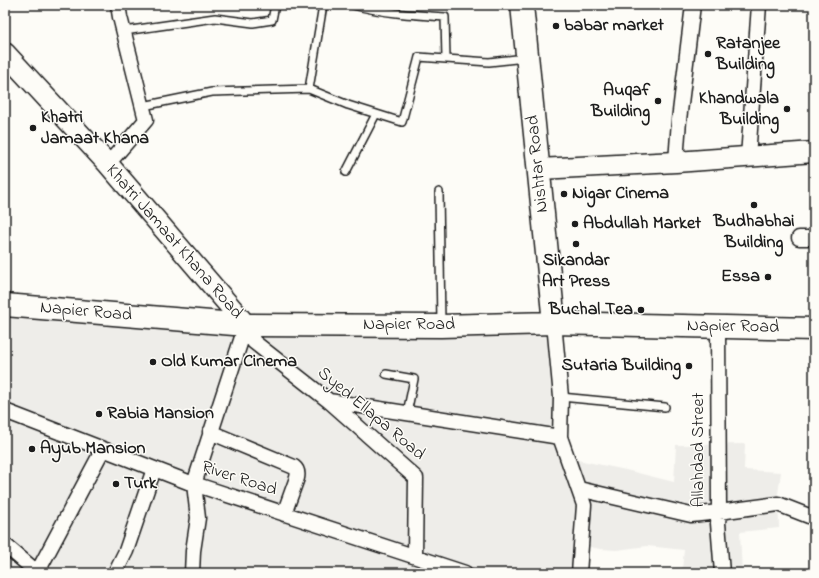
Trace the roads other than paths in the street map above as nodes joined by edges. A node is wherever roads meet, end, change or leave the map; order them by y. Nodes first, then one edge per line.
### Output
1 (118, 5) edge
2 (275, 5) edge
3 (323, 5) edge
4 (353, 5) edge
5 (522, 5) edge
6 (693, 5) edge
7 (759, 5) edge
8 (124, 32) junction
9 (5, 53) edge
10 (527, 58) junction
11 (446, 59) junction
12 (309, 89) junction
13 (143, 106) junction
14 (376, 114) junction
15 (814, 152) edge
16 (748, 157) junction
17 (676, 162) junction
18 (108, 164) junction
19 (539, 169) junction
20 (346, 172) dead end
21 (439, 192) dead end
22 (799, 238) dead end
23 (814, 238) edge
24 (5, 306) edge
25 (246, 324) junction
26 (554, 324) junction
27 (441, 326) junction
28 (718, 327) junction
29 (814, 329) edge
30 (386, 374) dead end
31 (561, 397) junction
32 (329, 402) junction
33 (665, 408) dead end
34 (5, 411) edge
35 (407, 413) junction
36 (210, 432) junction
37 (560, 437) junction
38 (103, 449) junction
39 (154, 469) junction
40 (194, 484) junction
41 (579, 489) junction
42 (719, 512) junction
43 (284, 514) junction
44 (814, 518) edge
45 (5, 545) edge
46 (415, 556) junction
47 (37, 573) edge
48 (114, 573) edge
49 (192, 573) edge
50 (465, 573) edge
51 (580, 573) edge
52 (722, 573) edge

1 - 8 street
2 - 8 lane
3 - 12 lane
4 - 11 lane
5 - 10 main road, Nishtar Road
6 - 17 street
7 - 16 street
8 - 13 street
9 - 18 street, Khatri Jamaat Khana Road
10 - 11 lane
10 - 19 main road, Nishtar Road
11 - 14 lane
12 - 13 lane
12 - 14 lane
13 - 18 street
14 - 20 lane
15 - 16 street
16 - 17 street
17 - 19 street
18 - 25 street, Khatri Jamaat Khana Road
19 - 26 main road, Nishtar Road
21 - 27 lane
22 - 23 street
24 - 25 main road, Napier Road
25 - 27 main road, Napier Road
25 - 32 street, Syed Ellapa Road
25 - 36 street
26 - 27 main road, Napier Road
26 - 28 main road, Napier Road
26 - 31 street
28 - 29 main road, Napier Road
28 - 42 street, Allahdad Street
30 - 35 lane
31 - 33 lane
31 - 37 street
32 - 35 street
32 - 46 street, Syed Ellapa Road
34 - 38 street, River Road
35 - 37 street
36 - 40 street
36 - 43 street
37 - 41 street
38 - 39 street, River Road
38 - 47 street
39 - 40 street, River Road
39 - 48 street
40 - 43 street, River Road
40 - 49 street
41 - 42 street
41 - 51 street
42 - 44 street
42 - 52 street, Allahdad Street
43 - 46 street, River Road
45 - 47 street
46 - 50 street, River Road

